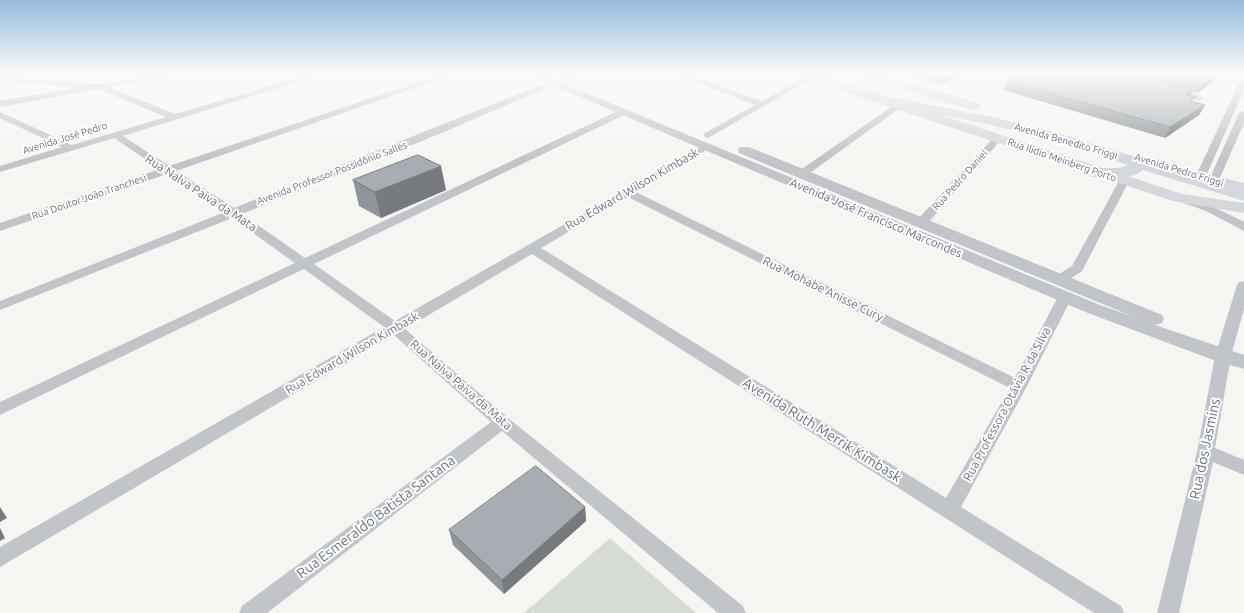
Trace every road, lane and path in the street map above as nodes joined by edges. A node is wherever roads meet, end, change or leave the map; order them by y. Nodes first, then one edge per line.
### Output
1 (138, 103) edge
2 (223, 103) edge
3 (366, 103) edge
4 (503, 103) edge
5 (606, 103) edge
6 (620, 103) edge
7 (757, 103) edge
8 (889, 103) edge
9 (895, 103) edge
10 (961, 103) edge
11 (1237, 103) edge
12 (761, 104) joint
13 (897, 106) junction
14 (622, 112) junction
15 (1244, 113) edge
16 (0, 115) edge
17 (174, 117) junction
18 (115, 135) junction
19 (998, 138) junction
20 (707, 141) junction
21 (71, 148) junction
22 (1137, 160) junction
23 (0, 169) edge
24 (167, 170) junction
25 (1095, 172) junction
26 (803, 173) junction
27 (1213, 180) junction
28 (1124, 181) junction
29 (1244, 189) edge
30 (627, 192) junction
31 (1244, 196) edge
32 (1179, 198) junction
33 (1244, 208) edge
34 (232, 212) junction
35 (922, 222) junction
36 (0, 227) edge
37 (1244, 227) edge
38 (532, 248) junction
39 (306, 263) junction
40 (1059, 280) junction
41 (1244, 285) edge
42 (1065, 297) junction
43 (1099, 304) junction
44 (0, 306) edge
45 (395, 328) junction
46 (1224, 353) junction
47 (1244, 358) edge
48 (1244, 362) edge
49 (1019, 386) junction
50 (0, 409) edge
51 (502, 422) junction
52 (1206, 452) junction
53 (1244, 468) edge
54 (949, 510) junction
55 (0, 558) edge
56 (1173, 611) edge
57 (250, 613) edge
58 (735, 613) edge
59 (1113, 613) edge

1 - 17 street
2 - 17 street, Avenida José Pedro
3 - 24 street, Rua Doutor João Tranchesi
4 - 34 street, Avenida Professor Possidônio Salles
5 - 14 street, Avenida José Francisco Marcondes
6 - 20 street, Avenida José Francisco Marcondes
7 - 12 street
8 - 13 main road, Rua Ilidio Meinberg Porto
9 - 22 main road, Avenida Benedito Friggi
10 - 22 main road, Avenida Pedro Friggi
11 - 27 street
12 - 20 street, Rua Edward Wilson Kimbask
13 - 19 main road, Rua Ilidio Meinberg Porto
13 - 26 street
14 - 20 street, Avenida José Francisco Marcondes
14 - 39 street
15 - 27 street
16 - 21 street
17 - 18 street, Avenida José Pedro
18 - 21 street, Avenida José Pedro
18 - 24 street, Rua Nalva Paiva da Mata
19 - 25 main road, Rua Ilidio Meinberg Porto
19 - 35 street, Rua Pedro Daniel
20 - 26 street, Avenida José Francisco Marcondes
20 - 30 street, Rua Edward Wilson Kimbask
20 - 42 street, Avenida José Francisco Marcondes
21 - 23 street, Avenida José Pedro
22 - 25 main road
22 - 27 main road, Avenida Pedro Friggi
22 - 31 main road, Avenida Pedro Friggi
24 - 34 street, Rua Nalva Paiva da Mata
24 - 36 street, Rua Doutor João Tranchesi
25 - 28 main road, Rua Ilidio Meinberg Porto
26 - 35 street, Avenida José Francisco Marcondes
27 - 29 main road, Avenida Pedro Friggi
28 - 32 main road, Rua Ilidio Meinberg Porto
28 - 40 street
30 - 38 street, Rua Edward Wilson Kimbask
30 - 49 street, Rua Mohabe Anisse Cury
32 - 33 main road, Rua Ilidio Meinberg Porto
32 - 37 street
34 - 39 street, Rua Nalva Paiva da Mata
34 - 44 street, Avenida Professor Possidônio Salles
35 - 40 street, Avenida José Francisco Marcondes
38 - 45 street, Rua Edward Wilson Kimbask
38 - 54 street, Avenida Ruth Merrik Kimbask
39 - 45 street, Rua Nalva Paiva da Mata
39 - 50 street
40 - 43 street, Avenida José Francisco Marcondes
41 - 46 street, Rua dos Jasmins
42 - 43 street, Avenida José Francisco Marcondes
42 - 49 street, Rua Professora Otávia R da Silva
43 - 46 street, Avenida José Francisco Marcondes
45 - 51 street, Rua Nalva Paiva da Mata
45 - 55 street, Rua Edward Wilson Kimbask
46 - 47 street
46 - 48 street
46 - 52 street, Rua dos Jasmins
49 - 54 street, Rua Professora Otávia R da Silva
51 - 57 street, Rua Esmeraldo Batista Santana
51 - 58 street, Rua Nalva Paiva da Mata
52 - 53 street
52 - 56 street, Rua dos Jasmins
54 - 59 street, Avenida Ruth Merrik Kimbask

